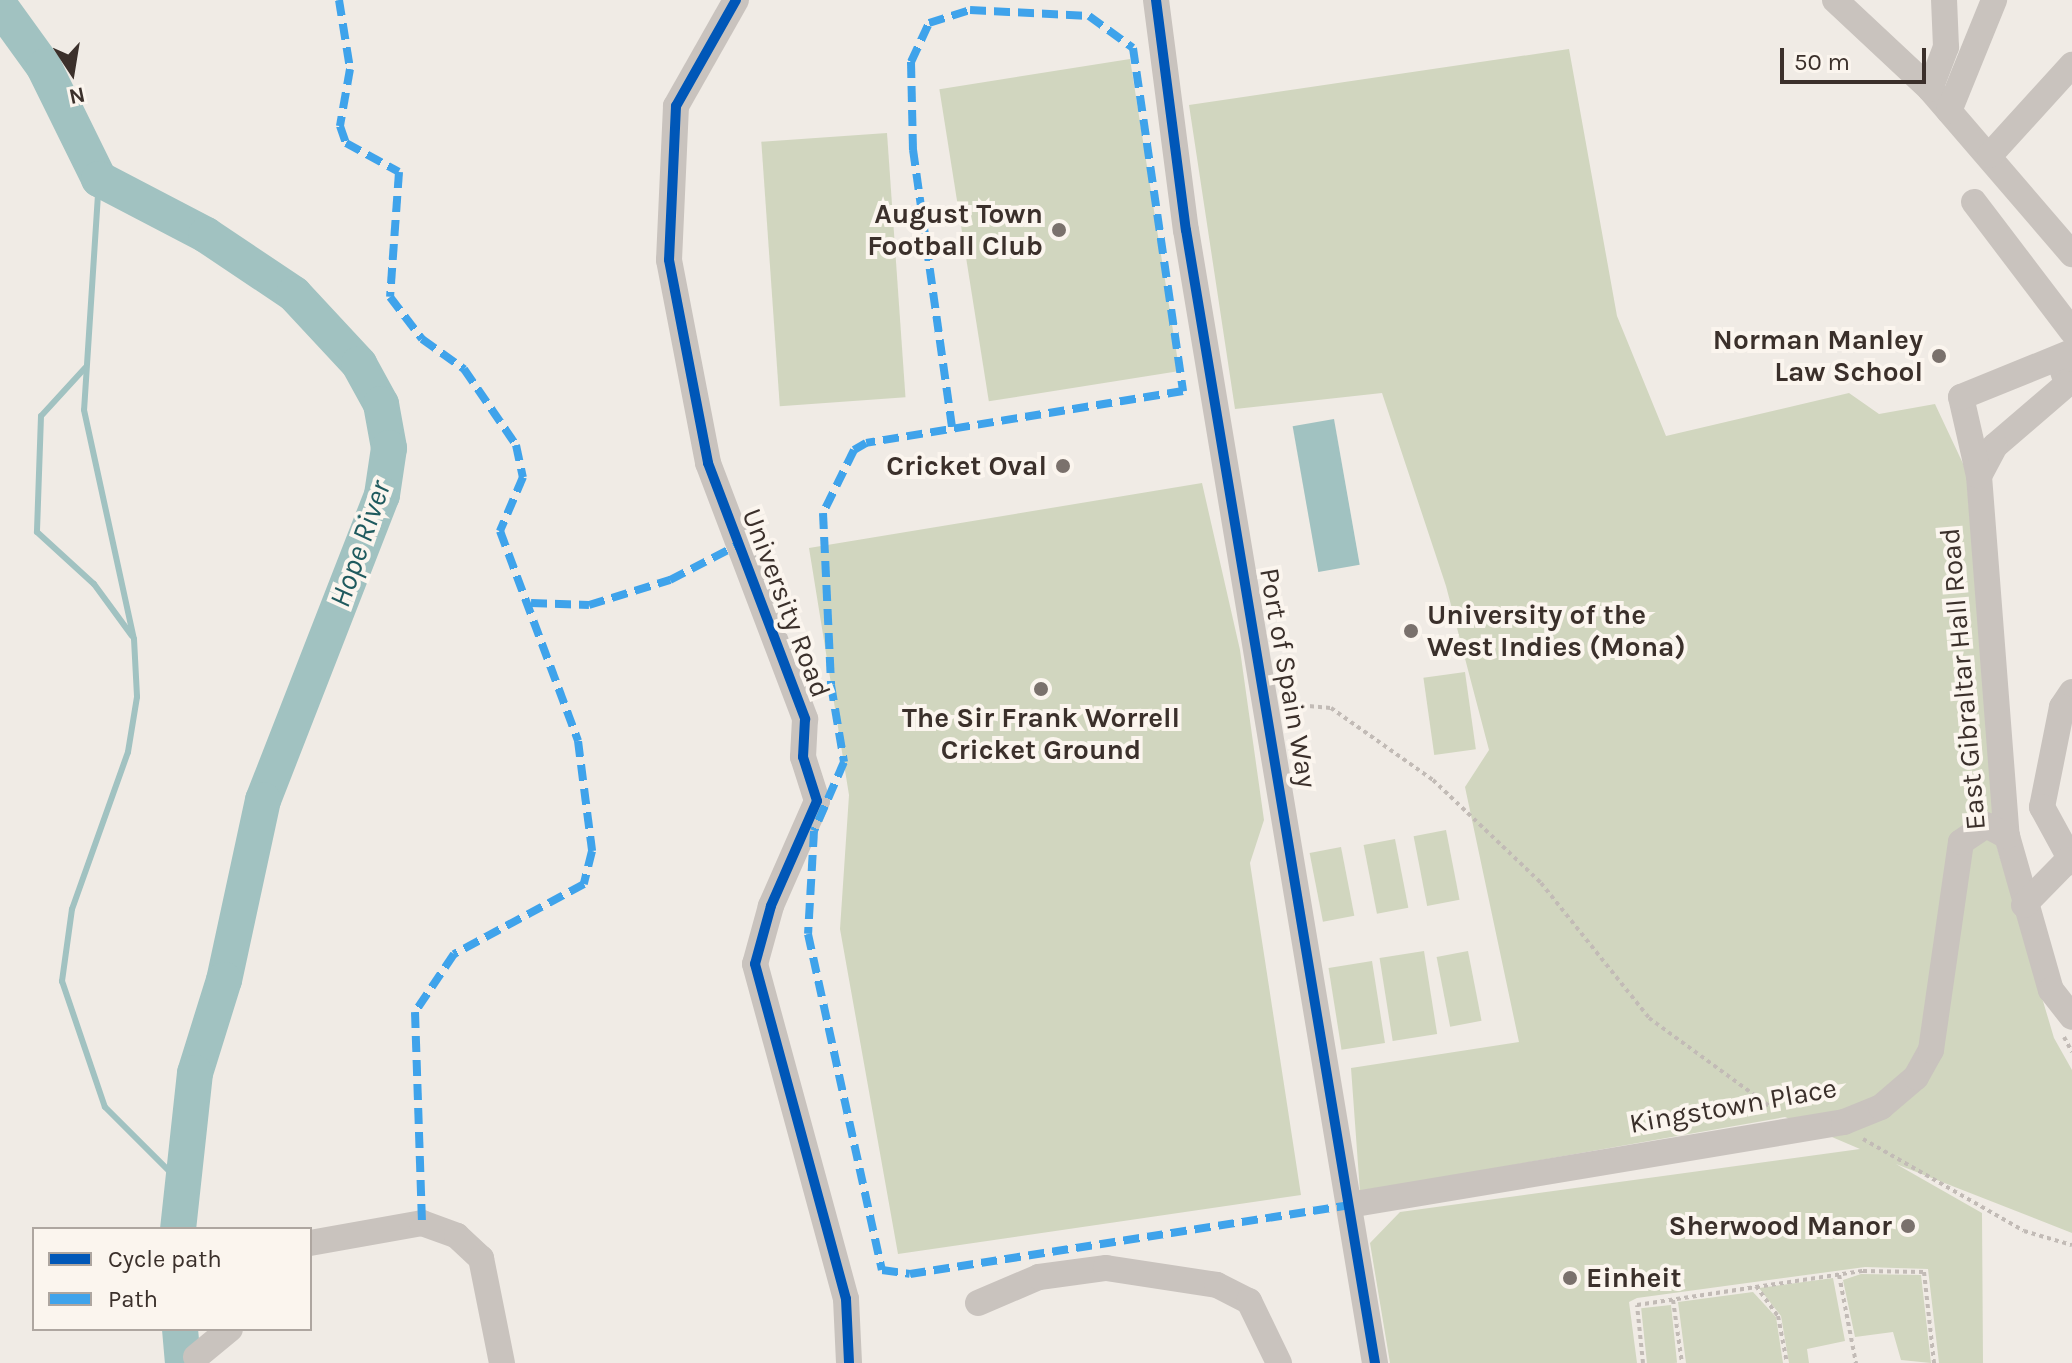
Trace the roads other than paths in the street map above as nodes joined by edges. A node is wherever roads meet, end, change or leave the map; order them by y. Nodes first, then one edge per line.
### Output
1 (736, 0) edge
2 (1156, 0) edge
3 (1835, 0) edge
4 (1944, 0) edge
5 (1994, 0) edge
6 (2072, 65) edge
7 (1930, 89) junction
8 (1949, 111) junction
9 (1990, 155) junction
10 (1974, 202) dead end
11 (2072, 254) edge
12 (2072, 331) edge
13 (2066, 357) edge
14 (1979, 476) junction
15 (2072, 692) edge
16 (2007, 836) junction
17 (2070, 861) edge
18 (2024, 905) junction
19 (2072, 1017) edge
20 (1349, 1205) junction
21 (312, 1243) edge
22 (978, 1303) dead end
23 (228, 1331) edge
24 (196, 1357) dead end
25 (502, 1363) edge
26 (849, 1363) edge
27 (1279, 1363) edge
28 (1375, 1363) edge

1 - 26 street, University Road
2 - 20 street, Port of Spain Way
3 - 7 street
4 - 7 street
5 - 8 street
6 - 9 street
7 - 8 street
8 - 9 street
9 - 11 street
10 - 12 street
13 - 14 street
13 - 14 street, East Gibraltar Hall Road
14 - 16 street, East Gibraltar Hall Road
15 - 17 street
16 - 18 street, East Gibraltar Hall Road
16 - 20 street, Kingstown Place
17 - 18 street
18 - 19 street, East Gibraltar Hall Road
20 - 28 street, Port of Spain Way
21 - 25 street
22 - 27 street
23 - 24 street

